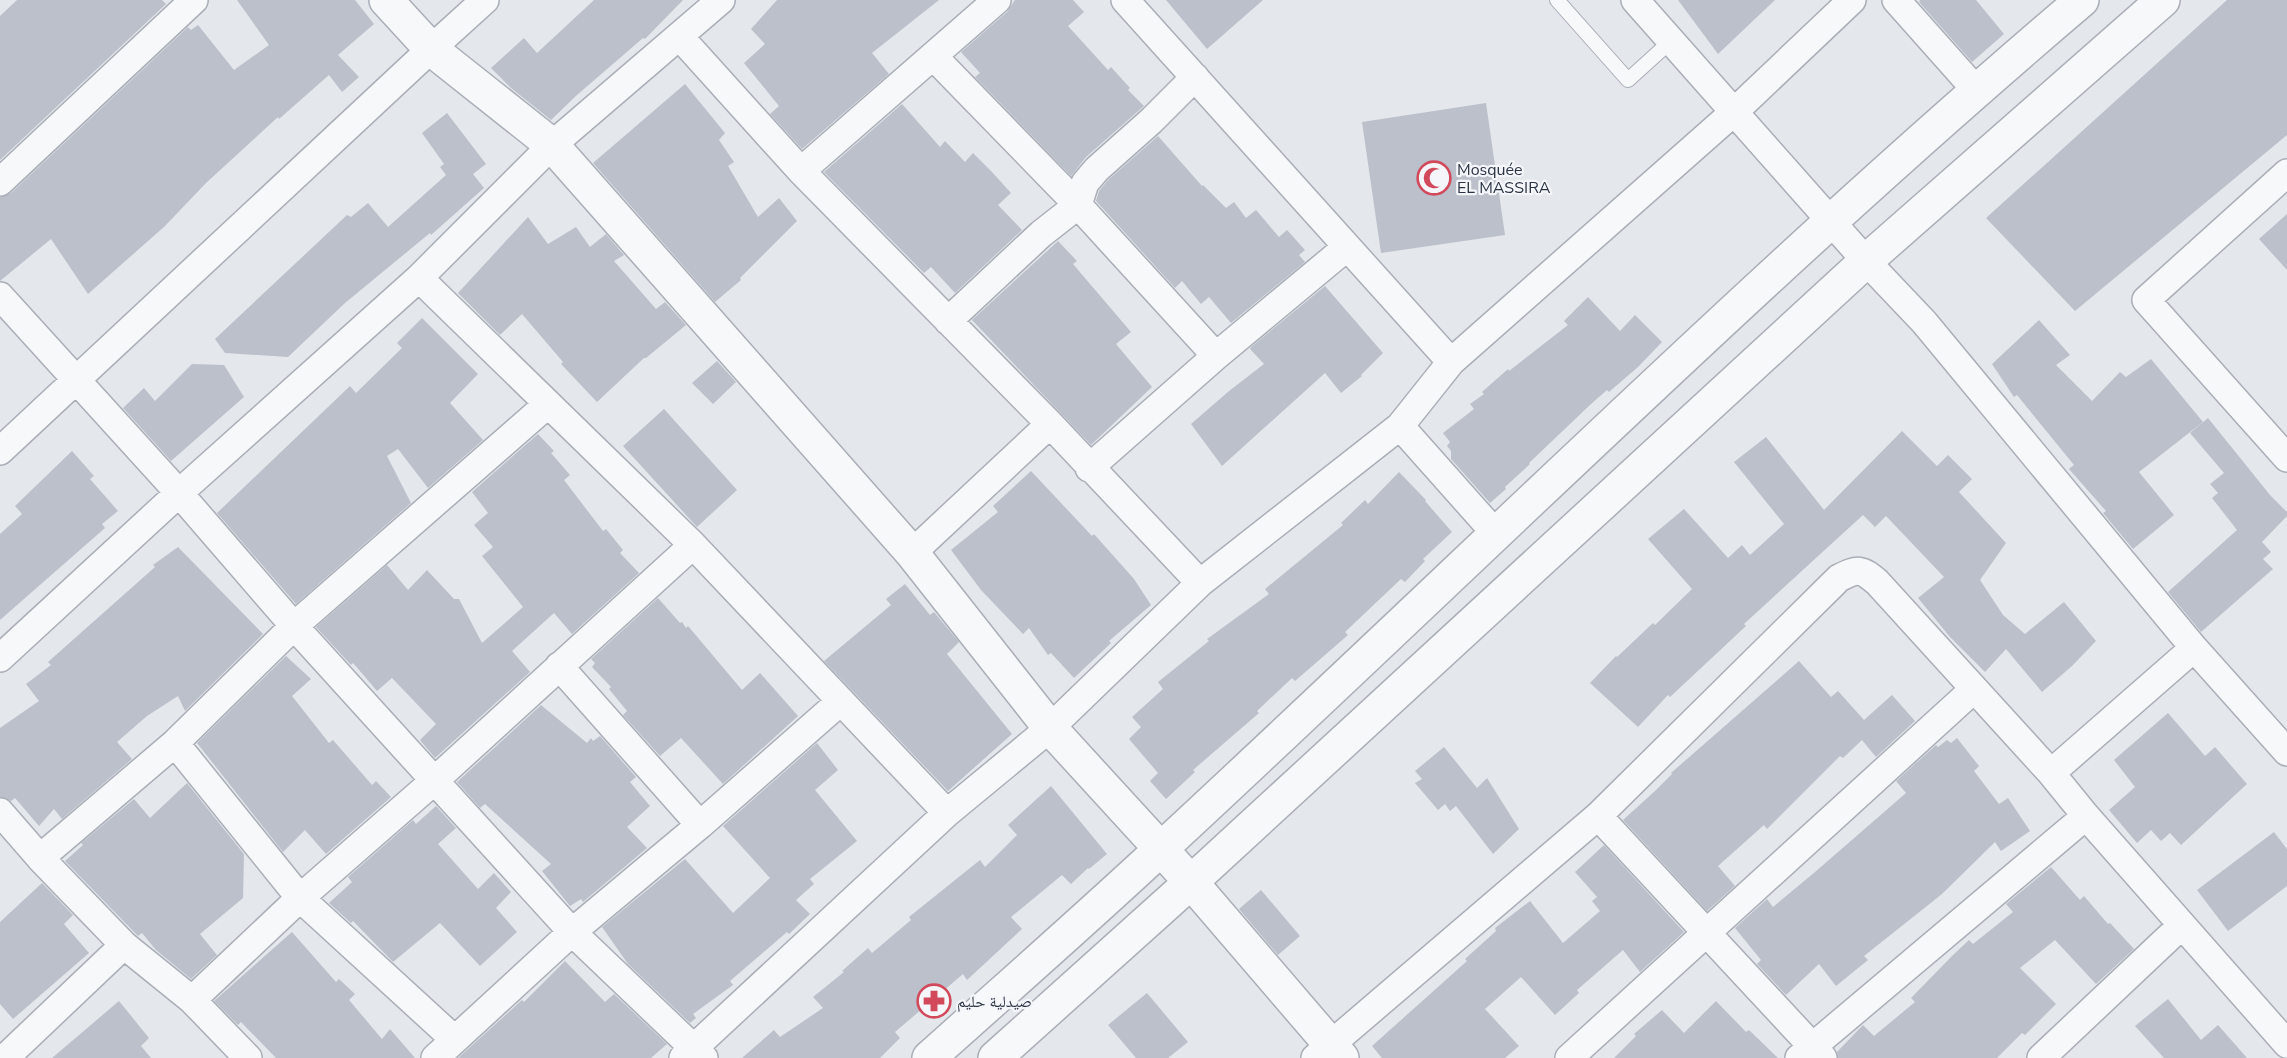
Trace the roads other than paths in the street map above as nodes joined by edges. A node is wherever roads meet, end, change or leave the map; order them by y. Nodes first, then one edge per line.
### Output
1 (386, 0) edge
2 (485, 0) edge
3 (721, 0) edge
4 (997, 0) edge
5 (1125, 0) edge
6 (1557, 0) edge
7 (1635, 0) edge
8 (1852, 0) edge
9 (1896, 0) edge
10 (2082, 0) edge
11 (2163, 0) edge
12 (191, 1) edge
13 (680, 37) junction
14 (1671, 41) junction
15 (430, 49) junction
16 (933, 56) junction
17 (1195, 77) junction
18 (1976, 90) junction
19 (1734, 112) junction
20 (552, 145) junction
21 (801, 171) junction
22 (2287, 173) edge
23 (0, 182) edge
24 (1078, 205) junction
25 (1831, 219) junction
26 (1347, 247) junction
27 (1866, 261) junction
28 (419, 278) junction
29 (0, 296) edge
30 (948, 321) junction
31 (1216, 356) junction
32 (1451, 362) junction
33 (77, 381) junction
34 (549, 404) junction
35 (1050, 424) junction
36 (1400, 426) junction
37 (0, 451) edge
38 (2287, 458) edge
39 (1089, 468) junction
40 (179, 493) junction
41 (1496, 534) junction
42 (693, 544) junction
43 (912, 553) junction
44 (1200, 583) junction
45 (294, 626) junction
46 (2194, 648) junction
47 (0, 658) edge
48 (559, 666) junction
49 (1973, 690) junction
50 (841, 701) junction
51 (1050, 728) junction
52 (175, 743) junction
53 (2287, 752) edge
54 (2051, 773) junction
55 (434, 781) junction
56 (0, 812) edge
57 (947, 813) junction
58 (1598, 816) junction
59 (2086, 816) junction
60 (700, 825) junction
61 (1161, 849) junction
62 (40, 858) junction
63 (1191, 882) junction
64 (300, 898) junction
65 (2181, 926) junction
66 (572, 932) junction
67 (1706, 933) junction
68 (124, 945) junction
69 (192, 1000) junction
70 (454, 1039) junction
71 (2287, 1044) edge
72 (0, 1053) edge
73 (1329, 1053) edge
74 (694, 1054) edge
75 (1811, 1054) edge
76 (5, 1058) edge
77 (248, 1058) edge
78 (435, 1058) edge
79 (929, 1058) edge
80 (994, 1058) edge
81 (1569, 1058) edge
82 (2041, 1058) edge

1 - 15 street
2 - 15 street
3 - 13 street
4 - 16 street
5 - 17 street
6 - 14 lane
7 - 14 street
8 - 19 street
9 - 18 street
10 - 18 street
11 - 27 street
12 - 23 street
13 - 20 street
13 - 21 street
14 - 19 street
15 - 20 street
15 - 33 street
16 - 21 street
16 - 24 street
17 - 24 street
17 - 26 street
18 - 25 street
19 - 25 street
19 - 32 street
20 - 28 street
20 - 43 street
21 - 30 street
22 - 38 street
24 - 30 street
24 - 31 street
25 - 27 street
25 - 41 street
26 - 31 street
26 - 32 street
27 - 46 street
27 - 63 street
28 - 34 street
28 - 40 street
29 - 33 street
30 - 35 street
31 - 39 street
32 - 36 street
33 - 37 street
33 - 40 street
34 - 42 street
34 - 45 street
35 - 39 street
35 - 43 street
36 - 41 street
36 - 44 street
39 - 44 street
40 - 45 street
40 - 47 street
41 - 61 street
42 - 48 street
42 - 50 street
43 - 51 street
44 - 51 street
45 - 52 street
45 - 55 street
46 - 53 street
46 - 54 street
48 - 55 street
48 - 60 street
49 - 54 street
49 - 58 street
49 - 67 street
50 - 57 street
50 - 60 street
51 - 57 street
51 - 61 street
52 - 62 street
52 - 64 street
54 - 59 street
55 - 64 street
55 - 66 street
56 - 62 street
57 - 74 street
58 - 67 street
58 - 73 street
59 - 65 street
59 - 75 street
60 - 66 street
61 - 63 street
61 - 79 street
62 - 68 street
63 - 73 street
63 - 80 street
64 - 69 street
64 - 70 street
65 - 71 street
65 - 82 street
66 - 70 street
66 - 74 street
67 - 75 street
67 - 81 street
68 - 69 street
68 - 76 street
69 - 77 street
70 - 78 street
72 - 76 street

